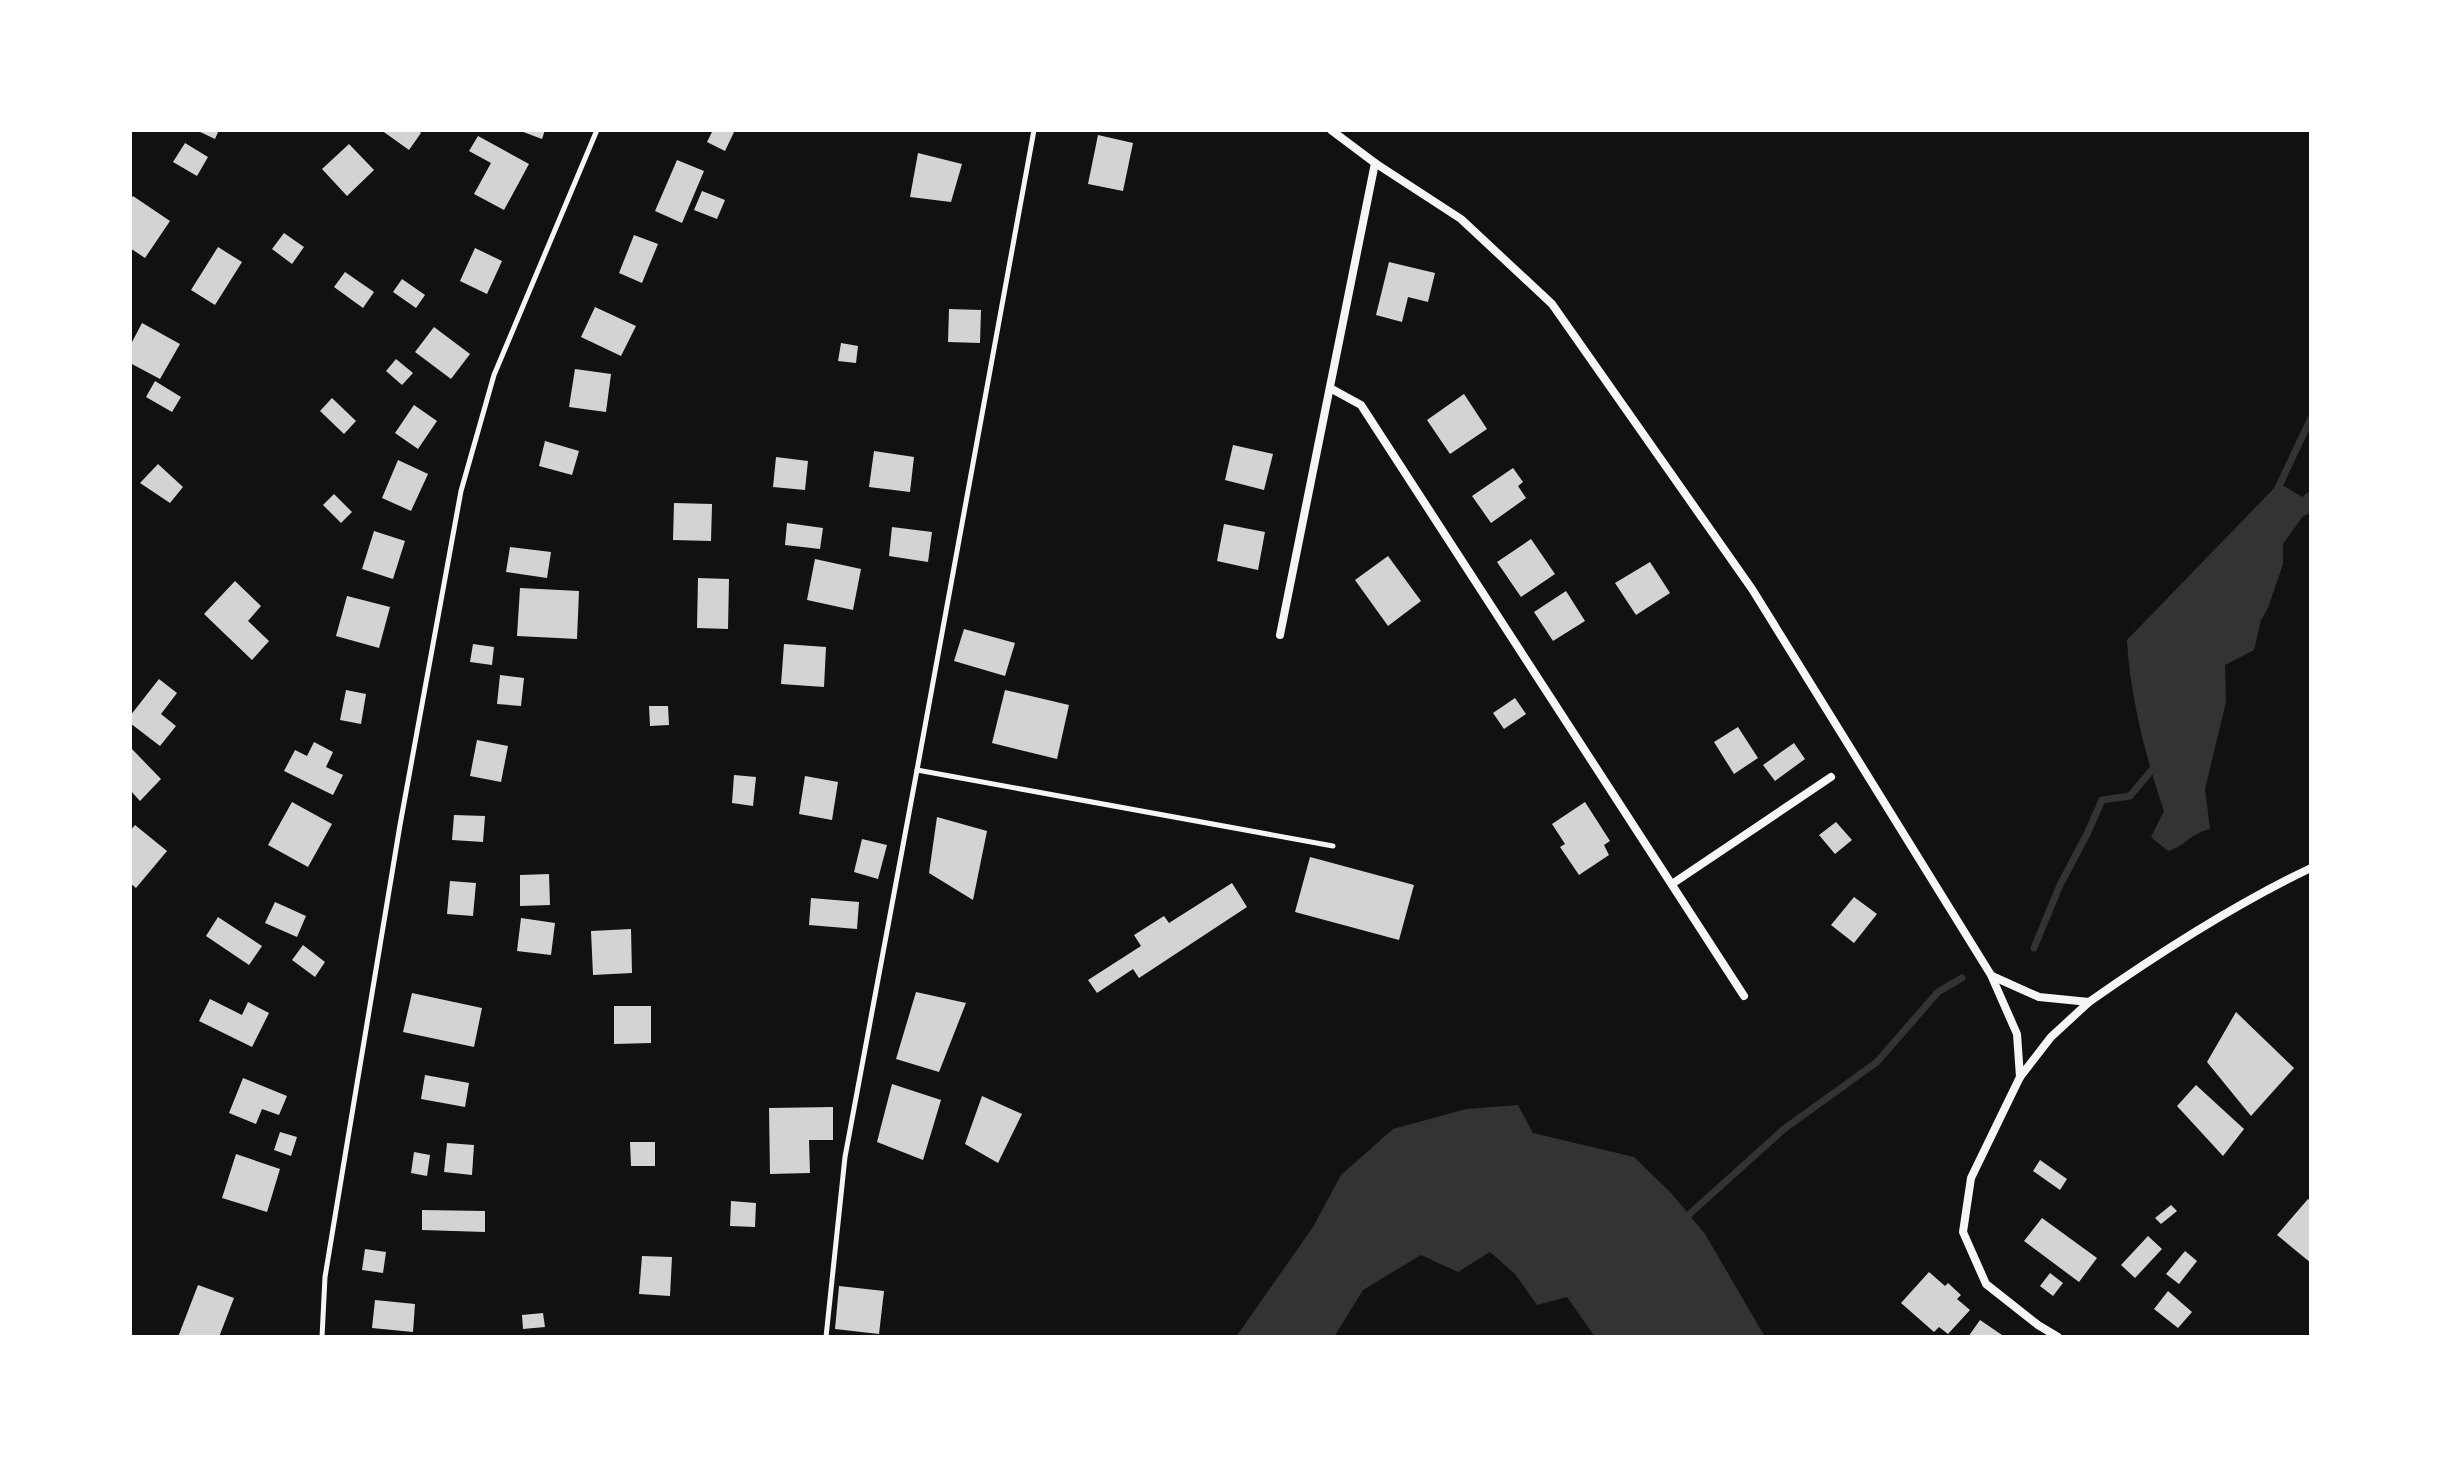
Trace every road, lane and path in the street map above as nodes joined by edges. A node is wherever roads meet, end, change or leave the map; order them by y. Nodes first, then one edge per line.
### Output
1 (597, 130) edge
2 (1034, 130) edge
3 (1331, 130) edge
4 (1375, 163) junction
5 (1330, 388) junction
6 (1280, 635) dead end
7 (917, 770) junction
8 (1831, 777) dead end
9 (1333, 846) dead end
10 (2311, 868) edge
11 (1672, 884) junction
12 (1991, 975) junction
13 (1744, 996) dead end
14 (2089, 1002) junction
15 (2020, 1077) junction
16 (322, 1337) edge
17 (826, 1337) edge
18 (2058, 1337) edge

1 - 16 lane
2 - 7 lane
3 - 4 street
4 - 5 street
4 - 12 street
5 - 6 street
5 - 11 street
7 - 9 lane
7 - 17 lane
8 - 11 street
10 - 14 street
11 - 13 street
12 - 14 street
12 - 15 street
14 - 15 street
15 - 18 street

